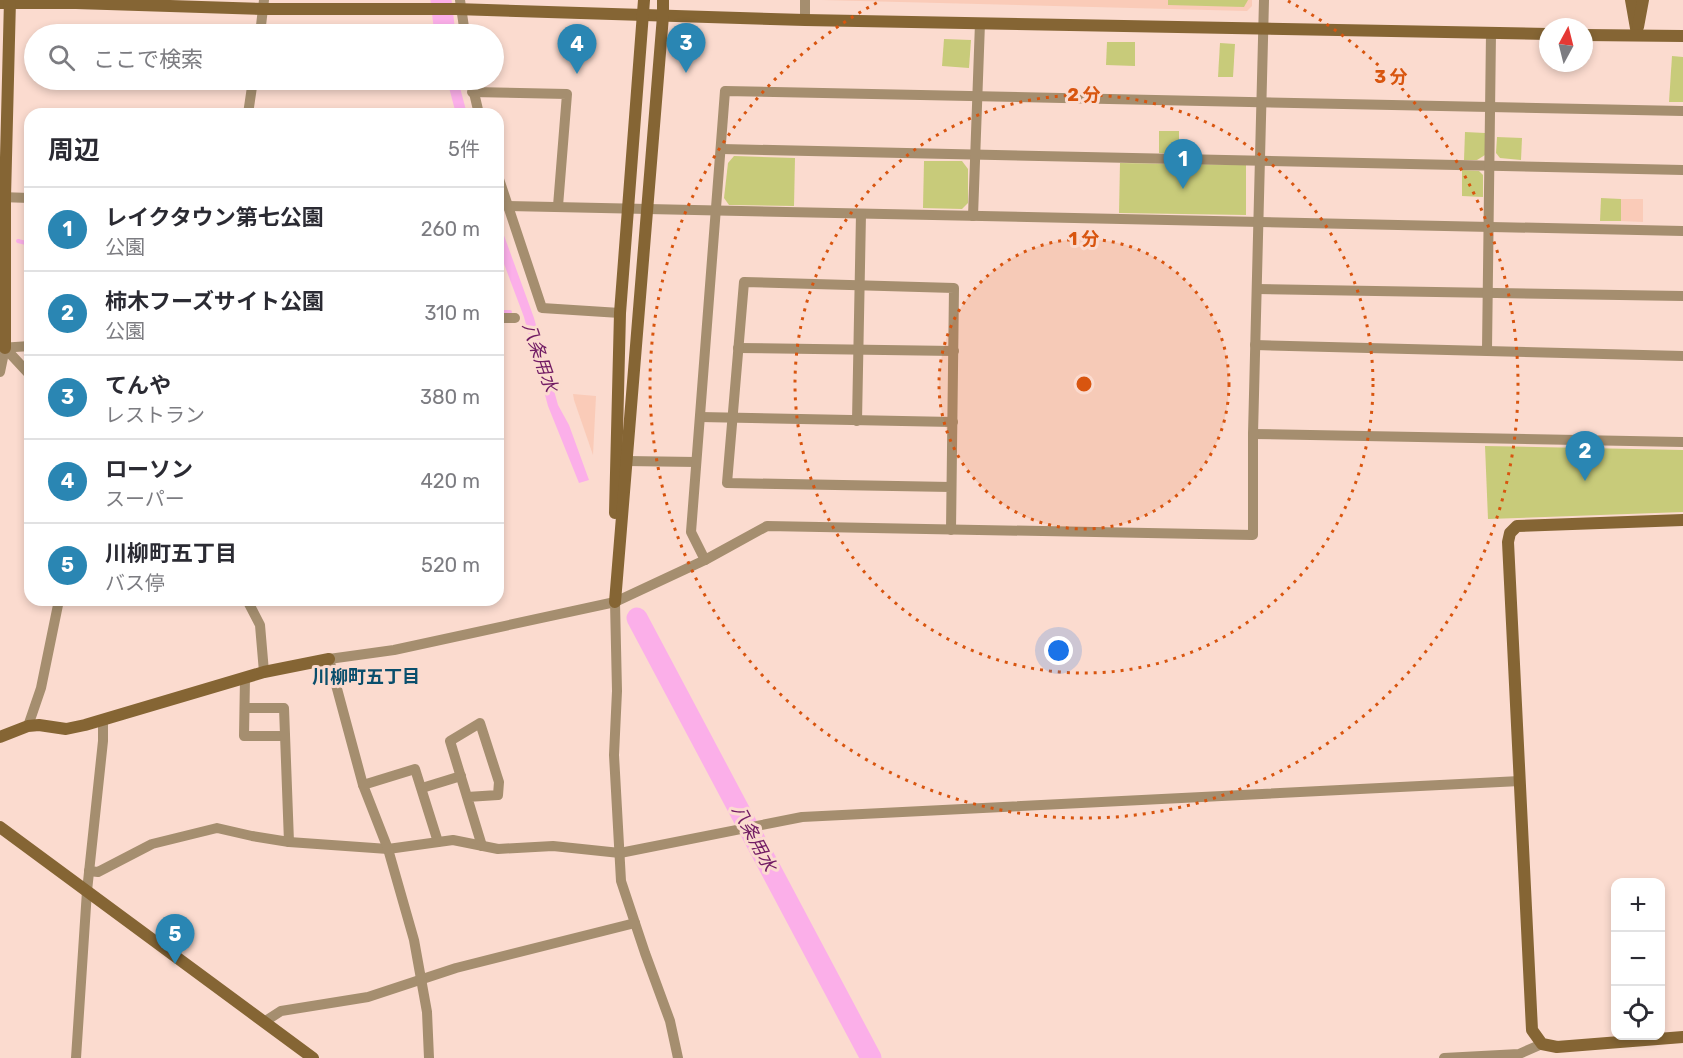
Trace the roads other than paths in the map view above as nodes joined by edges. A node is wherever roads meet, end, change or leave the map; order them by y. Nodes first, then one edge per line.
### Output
1 (644, 0) edge
2 (663, 0) edge
3 (805, 0) edge
4 (1264, 0) edge
5 (1631, 0) edge
6 (1643, 0) edge
7 (7, 2) edge
8 (264, 4) edge
9 (461, 5) edge
10 (644, 15) junction
11 (663, 16) junction
12 (805, 20) junction
13 (980, 23) junction
14 (261, 24) edge
15 (464, 24) edge
16 (1262, 28) junction
17 (1491, 33) junction
18 (1539, 34) edge
19 (1637, 34) junction
20 (1593, 35) edge
21 (1683, 36) edge
22 (252, 90) edge
23 (472, 92) joint
24 (978, 96) junction
25 (1260, 102) junction
26 (1491, 106) junction
27 (249, 108) edge
28 (477, 108) edge
29 (1683, 111) edge
30 (722, 149) junction
31 (975, 155) junction
32 (1260, 160) junction
33 (1490, 167) junction
34 (1683, 170) edge
35 (504, 196) edge
36 (2, 197) edge
37 (24, 198) edge
38 (507, 206) junction
39 (558, 206) junction
40 (628, 209) junction
41 (646, 210) junction
42 (716, 211) junction
43 (861, 214) junction
44 (973, 216) junction
45 (1259, 222) junction
46 (1489, 227) junction
47 (1683, 231) edge
48 (859, 286) junction
49 (1257, 289) junction
50 (1488, 292) junction
51 (1683, 296) edge
52 (620, 313) junction
53 (504, 318) edge
54 (515, 318) dead end
55 (1255, 345) junction
56 (24, 346) edge
57 (2, 348) edge
58 (738, 348) junction
59 (1487, 350) junction
60 (858, 351) junction
61 (954, 351) junction
62 (1683, 356) edge
63 (24, 369) edge
64 (0, 372) edge
65 (700, 417) junction
66 (732, 419) junction
67 (857, 422) junction
68 (953, 422) junction
69 (1253, 434) junction
70 (1683, 442) edge
71 (626, 461) junction
72 (696, 462) junction
73 (951, 487) junction
74 (1683, 520) edge
75 (951, 530) junction
76 (705, 560) junction
77 (615, 602) junction
78 (58, 606) edge
79 (250, 606) edge
80 (329, 659) junction
81 (264, 672) junction
82 (245, 678) junction
83 (245, 708) junction
84 (103, 721) junction
85 (28, 726) junction
86 (285, 736) junction
87 (0, 737) edge
88 (460, 776) junction
89 (1520, 781) junction
90 (363, 785) junction
91 (422, 788) junction
92 (467, 797) junction
93 (0, 827) edge
94 (289, 842) junction
95 (438, 842) junction
96 (482, 846) junction
97 (388, 849) junction
98 (620, 853) junction
99 (90, 872) junction
100 (87, 891) junction
101 (635, 924) junction
102 (421, 979) junction
103 (264, 1022) junction
104 (1683, 1037) edge
105 (1542, 1044) junction
106 (76, 1058) edge
107 (313, 1058) edge
108 (429, 1058) edge
109 (678, 1058) edge
110 (1444, 1058) edge

1 - 10 street
2 - 11 street
3 - 12 street
4 - 16 street
5 - 19 street
6 - 19 street
7 - 8 street
7 - 36 street
8 - 9 street
8 - 14 street
9 - 10 street
9 - 15 street
10 - 11 street
10 - 40 street
11 - 12 street
11 - 41 street
12 - 13 street
13 - 16 street
13 - 24 street
16 - 17 street
16 - 25 street
17 - 18 street
17 - 26 street
19 - 20 street
19 - 21 street
22 - 27 street
23 - 28 street
23 - 39 street
24 - 25 street
24 - 30 street
24 - 31 street
25 - 26 street
25 - 32 street
26 - 29 street
26 - 33 street
30 - 31 street
30 - 42 street
31 - 32 street
31 - 44 street
32 - 33 street
32 - 45 street
33 - 34 street
33 - 46 street
35 - 38 street
36 - 37 street
36 - 57 street
38 - 39 street
38 - 52 street
39 - 40 street
40 - 41 street
40 - 52 street
41 - 42 street
41 - 71 street
42 - 43 street
42 - 65 street
43 - 44 street
43 - 48 street
44 - 45 street
45 - 46 street
45 - 49 street
46 - 47 street
46 - 50 street
48 - 58 street
48 - 60 street
48 - 61 street
49 - 50 street
49 - 55 street
50 - 51 street
50 - 59 street
52 - 77 street
53 - 54 street
55 - 59 street
55 - 69 street
56 - 57 street
57 - 63 street
57 - 64 street
58 - 60 street
58 - 66 street
59 - 62 street
60 - 61 street
60 - 67 street
61 - 68 street
65 - 66 street
65 - 72 street
66 - 67 street
66 - 73 street
67 - 68 street
68 - 73 street
69 - 70 street
69 - 75 street
71 - 72 street
71 - 77 street
72 - 76 street
73 - 75 street
74 - 89 street
75 - 76 street
76 - 77 street
77 - 80 street
77 - 98 street
78 - 85 street
79 - 81 street
80 - 81 street
80 - 90 street
81 - 82 street
82 - 83 street
82 - 84 street
83 - 86 street
83 - 86 street
84 - 85 street
84 - 99 street
85 - 87 street
86 - 94 street
88 - 91 street
88 - 92 street
88 - 92 street
89 - 98 street
89 - 105 street
90 - 91 street
90 - 97 street
91 - 95 street
92 - 96 street
93 - 100 street
94 - 97 street
94 - 99 street
95 - 96 street
95 - 97 street
96 - 98 street
97 - 102 street
98 - 101 street
99 - 100 street
100 - 103 street
100 - 106 street
101 - 102 street
101 - 109 street
102 - 103 street
102 - 108 street
103 - 107 street
104 - 105 street
105 - 110 street

